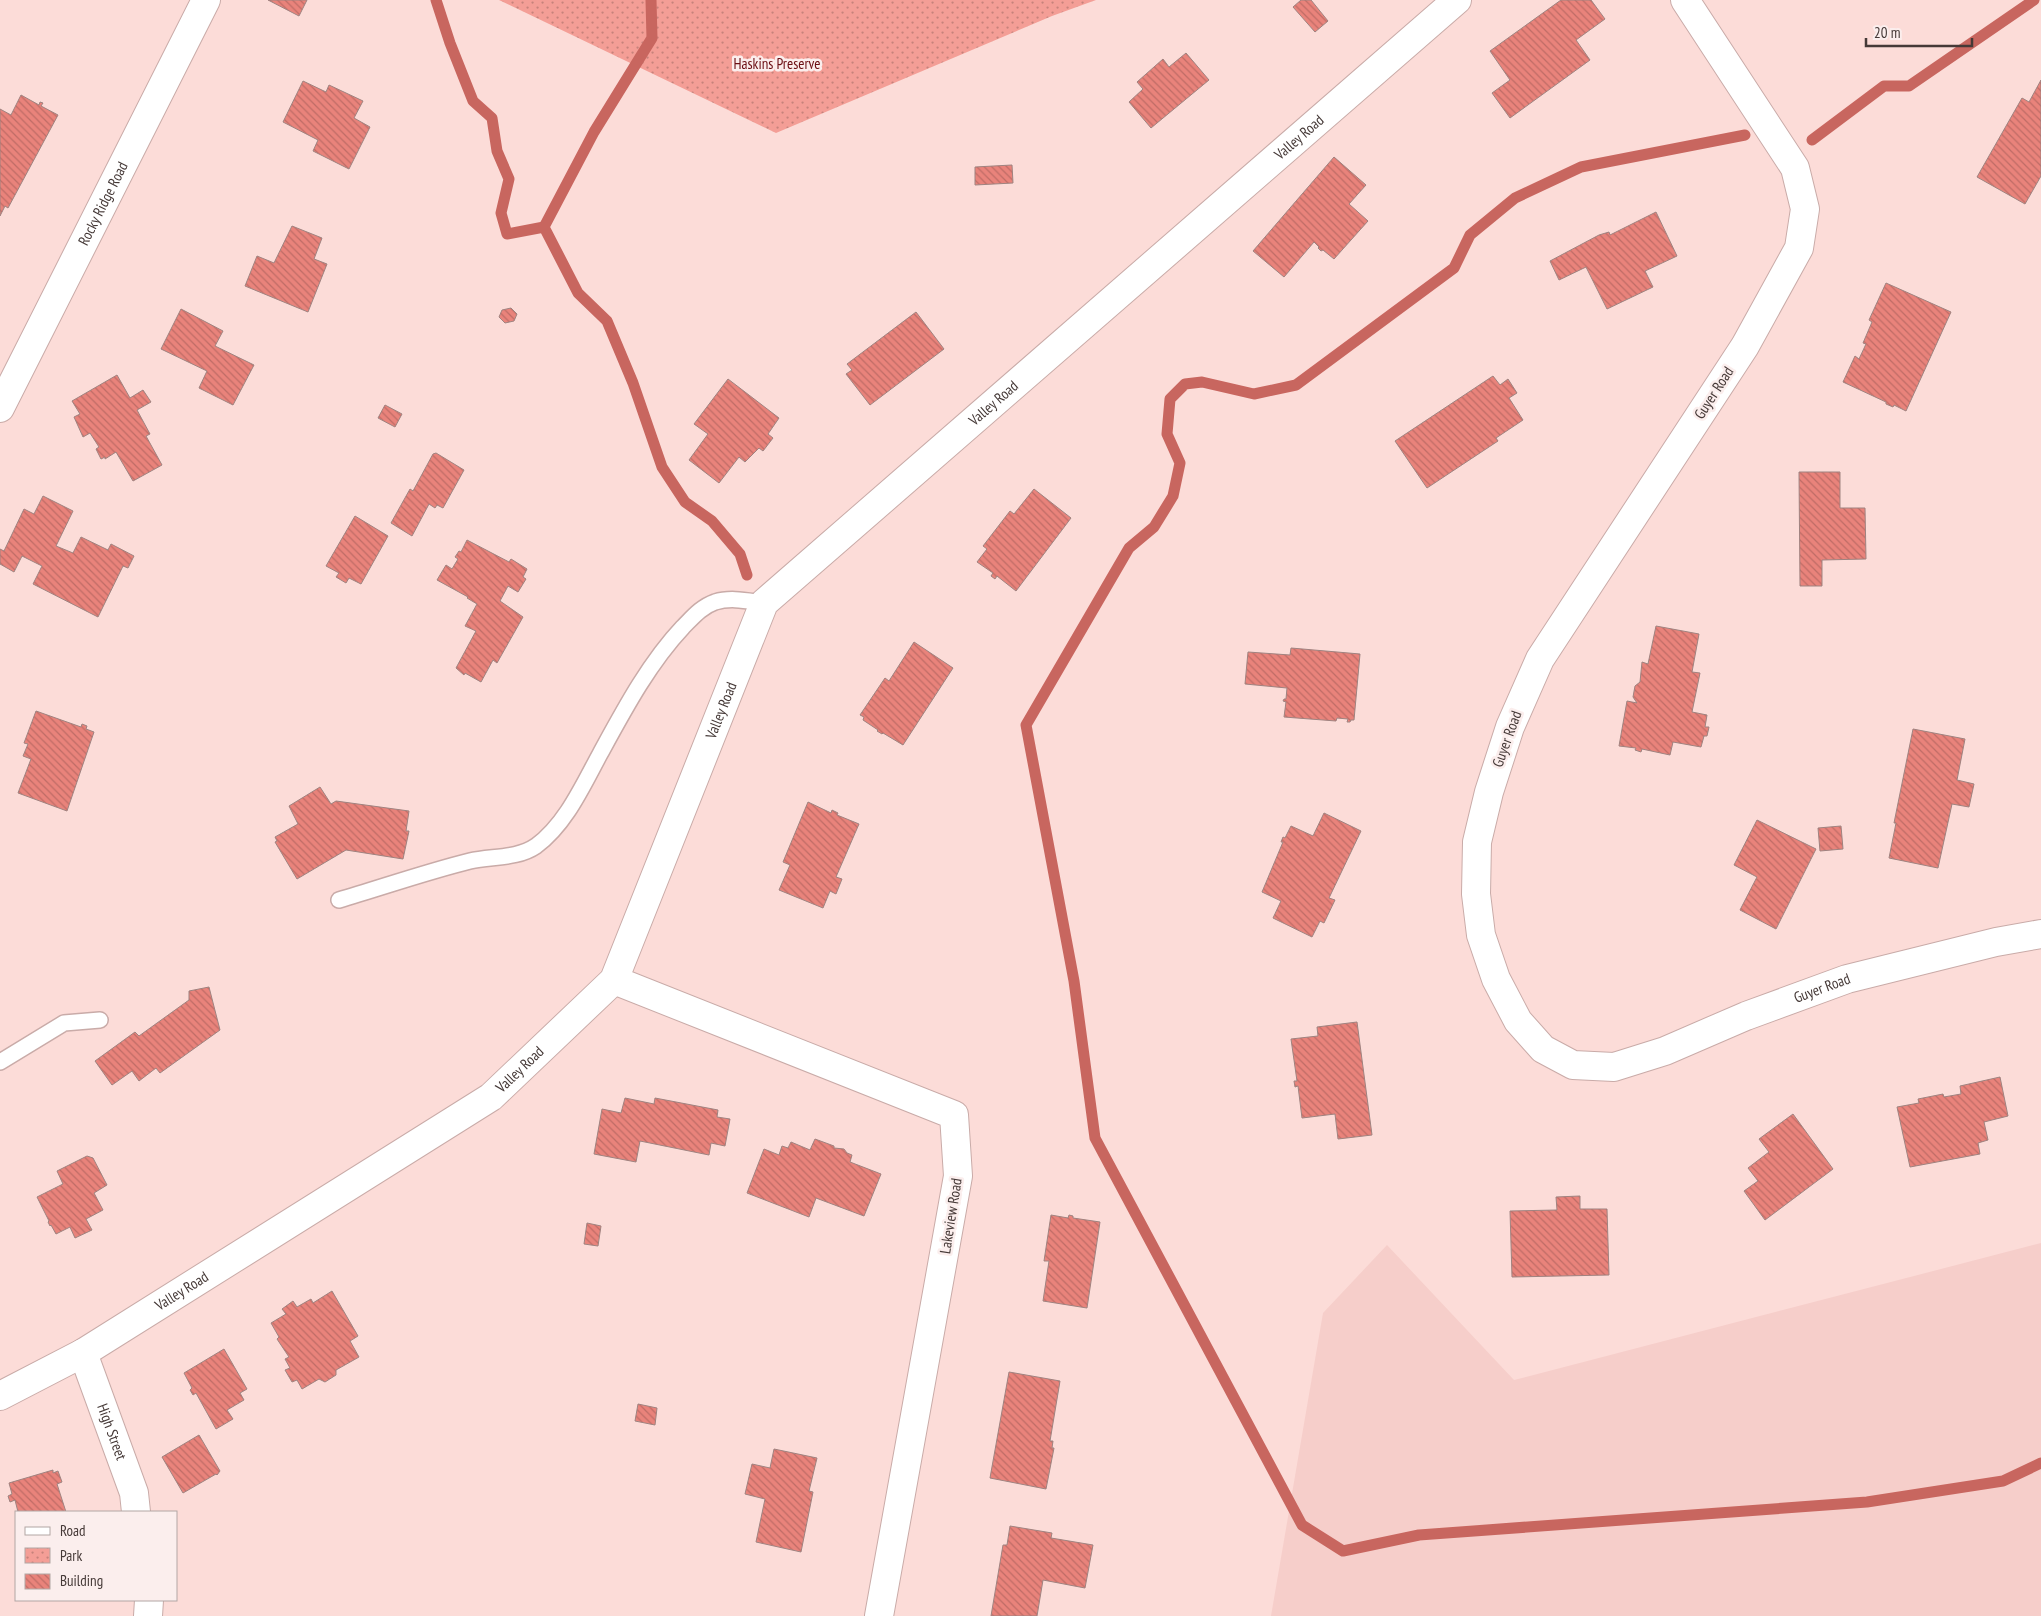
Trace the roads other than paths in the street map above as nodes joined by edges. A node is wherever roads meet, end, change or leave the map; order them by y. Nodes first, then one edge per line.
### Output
1 (206, 0) edge
2 (1457, 0) edge
3 (1685, 0) edge
4 (0, 408) edge
5 (764, 603) junction
6 (340, 900) dead end
7 (2041, 934) edge
8 (614, 980) junction
9 (100, 1020) dead end
10 (0, 1062) edge
11 (83, 1353) junction
12 (0, 1396) edge
13 (136, 1511) edge
14 (149, 1601) edge
15 (148, 1616) edge
16 (879, 1616) edge

1 - 4 street, Rocky Ridge Road
2 - 5 street, Valley Road
3 - 7 street, Guyer Road
5 - 6 lane
5 - 8 street, Valley Road
8 - 11 street, Valley Road
8 - 16 street, Lakeview Road
9 - 10 lane
11 - 12 street, Valley Road
11 - 13 street, High Street
14 - 15 street

